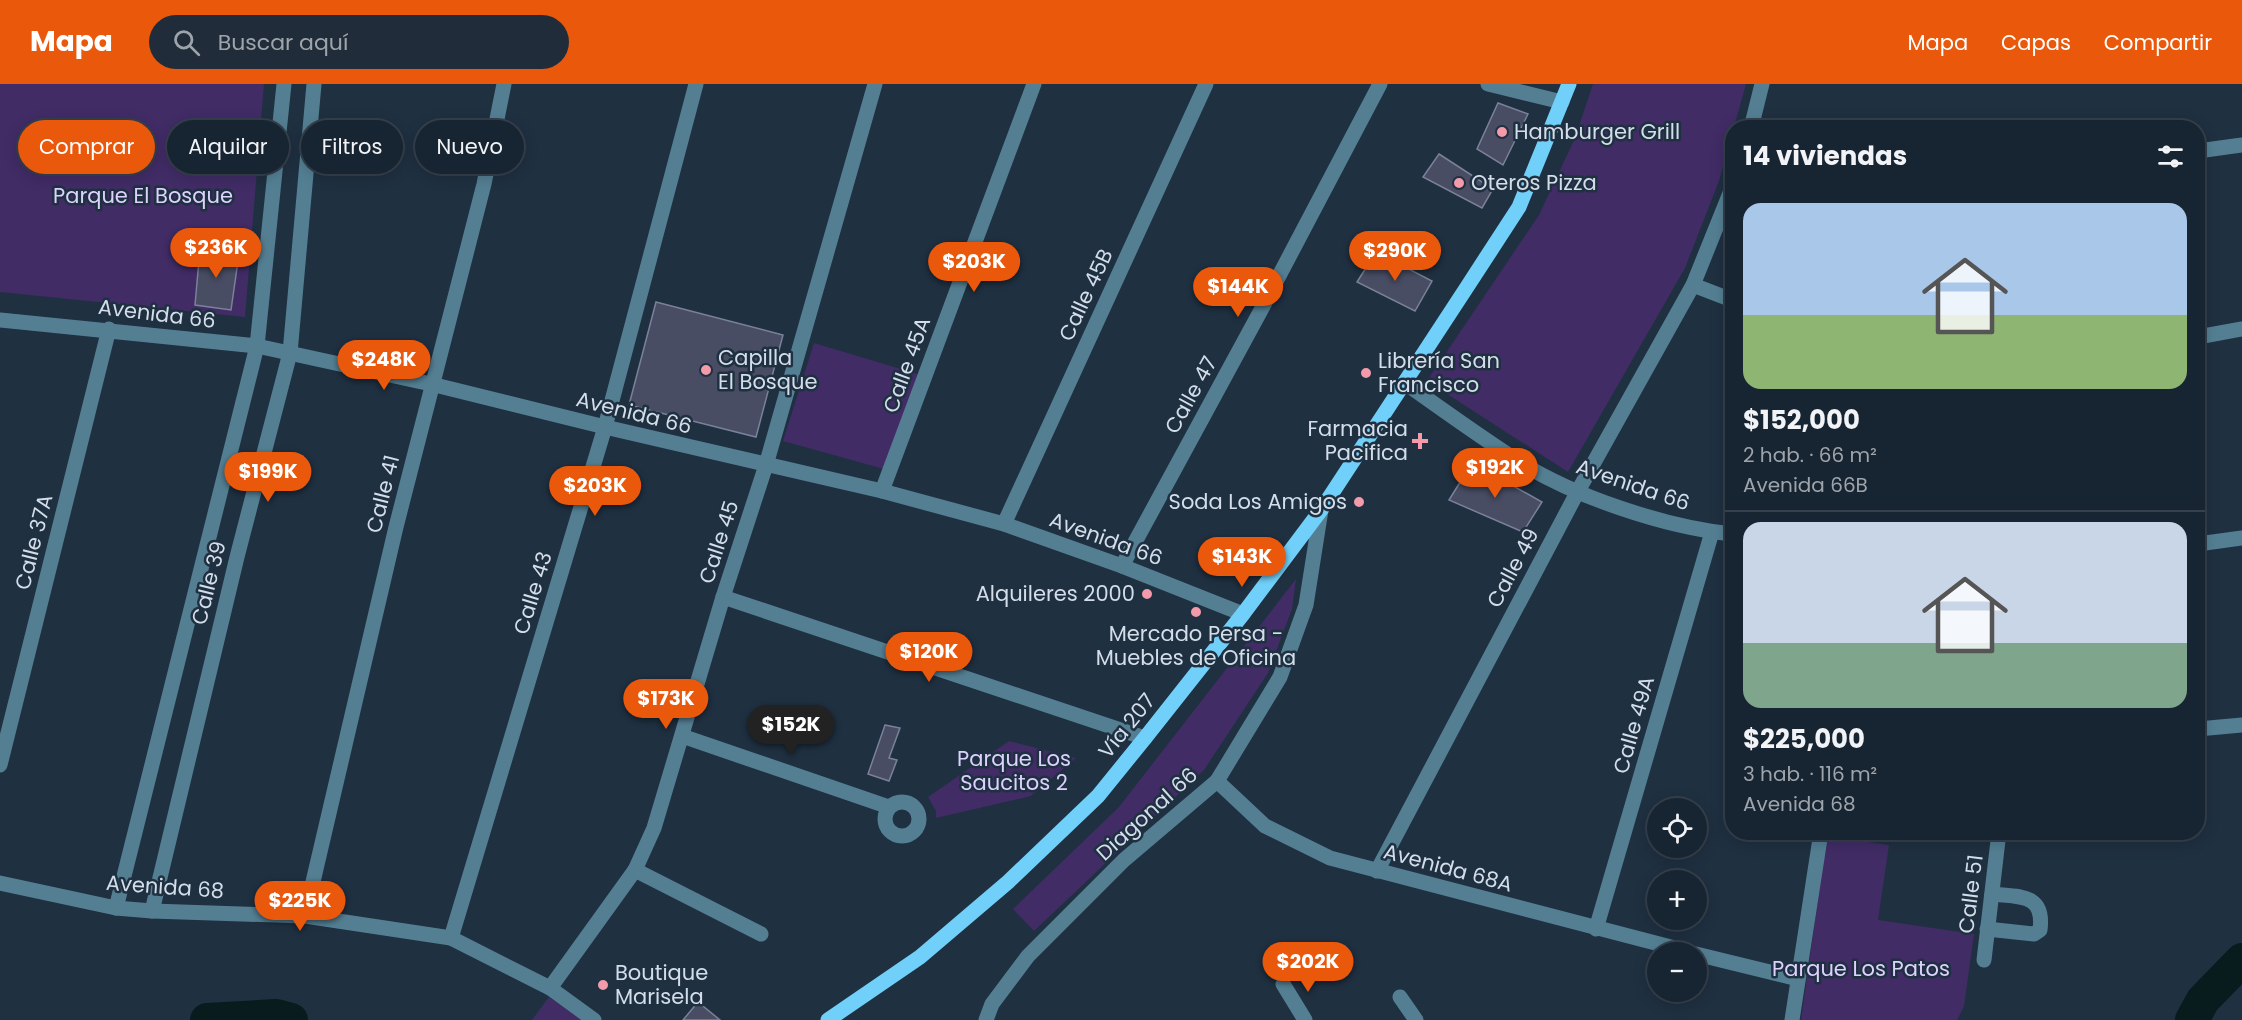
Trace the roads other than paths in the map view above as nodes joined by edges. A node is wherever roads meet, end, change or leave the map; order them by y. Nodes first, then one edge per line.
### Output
1 (284, 84) edge
2 (314, 84) edge
3 (504, 84) edge
4 (696, 84) edge
5 (875, 84) edge
6 (1034, 84) edge
7 (1206, 84) edge
8 (1380, 84) edge
9 (1488, 84) edge
10 (1569, 84) edge
11 (1762, 84) edge
12 (1562, 102) junction
13 (1753, 120) edge
14 (2242, 145) edge
15 (2205, 150) edge
16 (1725, 205) edge
17 (1693, 285) junction
18 (1725, 297) edge
19 (0, 320) edge
20 (2242, 329) edge
21 (109, 330) junction
22 (2205, 336) edge
23 (257, 346) junction
24 (290, 353) junction
25 (1405, 383) junction
26 (431, 384) junction
27 (605, 428) junction
28 (766, 465) junction
29 (882, 491) junction
30 (1578, 491) junction
31 (1322, 510) junction
32 (1004, 524) junction
33 (1712, 532) junction
34 (1725, 533) edge
35 (2242, 538) edge
36 (2205, 543) edge
37 (1122, 566) junction
38 (723, 597) junction
39 (1243, 614) junction
40 (2242, 725) edge
41 (2205, 728) edge
42 (682, 736) junction
43 (1145, 738) junction
44 (0, 765) edge
45 (1217, 781) junction
46 (889, 807) dead end
47 (1820, 840) edge
48 (1998, 840) edge
49 (635, 870) junction
50 (1377, 871) junction
51 (0, 883) edge
52 (1992, 894) junction
53 (116, 908) junction
54 (152, 911) junction
55 (305, 916) junction
56 (1596, 929) junction
57 (1988, 929) junction
58 (761, 933) dead end
59 (451, 938) junction
60 (1649, 942) edge
61 (1707, 957) edge
62 (1984, 960) dead end
63 (1798, 979) junction
64 (1283, 984) dead end
65 (550, 988) junction
66 (1400, 997) dead end
67 (594, 1020) edge
68 (828, 1020) edge
69 (986, 1020) edge
70 (1305, 1020) edge
71 (1416, 1020) edge
72 (1792, 1020) edge

1 - 23 street, Calle 39
2 - 24 street, Calle 39
3 - 26 street, Calle 41
4 - 27 street, Calle 43
5 - 28 street, Calle 45
6 - 29 street, Calle 45A
7 - 32 street, Calle 45B
8 - 37 street, Calle 47
9 - 12 street
10 - 12 main road, Vía 207
11 - 13 street
12 - 25 main road, Vía 207
14 - 15 street
16 - 17 street, Calle 49
17 - 18 street
17 - 30 street, Calle 49
19 - 21 street, Avenida 66
20 - 22 street
21 - 23 street, Avenida 66
21 - 44 street, Calle 37A
23 - 24 street, Avenida 66
23 - 53 street, Calle 39
24 - 26 street, Avenida 66
24 - 54 street, Calle 39
25 - 30 street, Avenida 66
25 - 31 main road, Vía 207
26 - 27 street, Avenida 66
26 - 55 street, Calle 41
27 - 28 street, Avenida 66
27 - 59 street, Calle 43
28 - 29 street, Avenida 66
28 - 38 street, Calle 45
29 - 32 street, Avenida 66
30 - 33 street, Avenida 66
30 - 50 street, Calle 49
31 - 39 main road, Vía 207
31 - 45 street, Diagonal 66
32 - 37 street, Avenida 66
33 - 34 street, Avenida 66
33 - 56 street, Calle 49A
35 - 36 street
37 - 39 street, Avenida 66
38 - 42 street, Calle 45
38 - 43 street
39 - 43 main road, Vía 207
40 - 41 street
42 - 46 street
42 - 49 street, Calle 45
43 - 68 main road, Vía 207
45 - 50 street, Avenida 68A
45 - 69 street, Diagonal 66
47 - 63 street
48 - 52 street, Calle 51
49 - 58 street
49 - 65 street, Calle 45
50 - 56 street, Avenida 68A
51 - 53 street, Avenida 68
52 - 57 street, Calle 51
52 - 57 street
53 - 54 street, Avenida 68
54 - 55 street, Avenida 68
55 - 59 street, Avenida 68
56 - 60 street, Avenida 68A
57 - 62 street, Calle 51
59 - 65 street, Avenida 68
61 - 63 street
63 - 72 street
64 - 70 street
65 - 67 street, Avenida 68
66 - 71 street

